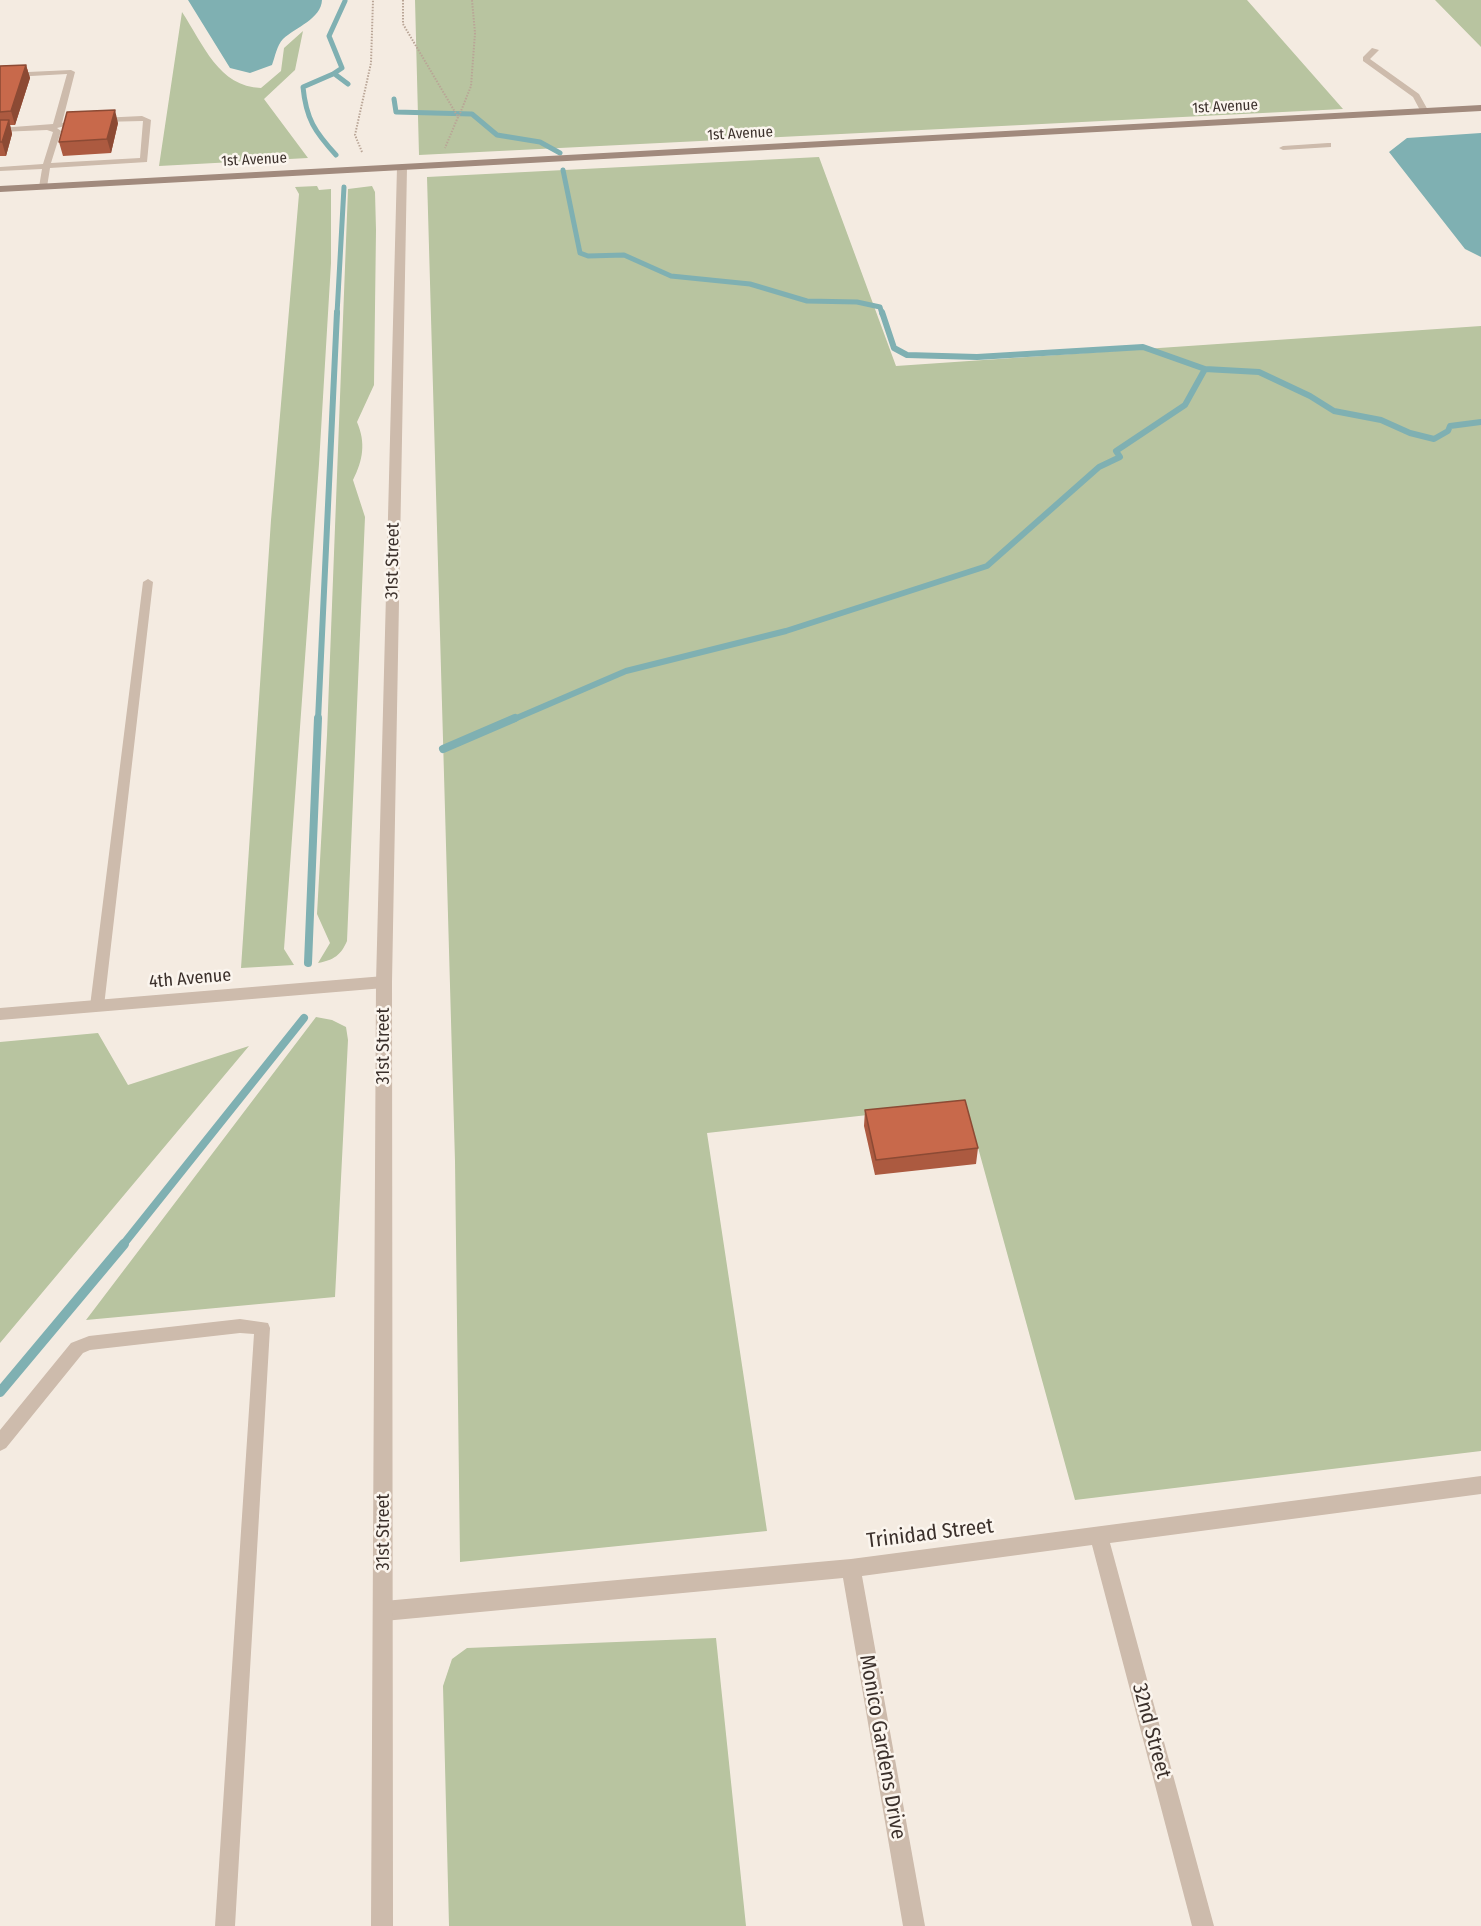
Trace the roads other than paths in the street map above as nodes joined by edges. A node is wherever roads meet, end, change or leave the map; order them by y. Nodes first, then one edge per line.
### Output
1 (1376, 50) dead end
2 (31, 74) dead end
3 (1481, 108) edge
4 (1425, 111) junction
5 (57, 124) junction
6 (47, 128) junction
7 (0, 130) edge
8 (1328, 145) dead end
9 (1283, 148) dead end
10 (46, 167) junction
11 (402, 167) junction
12 (0, 169) edge
13 (43, 187) junction
14 (0, 189) edge
15 (148, 582) dead end
16 (384, 982) junction
17 (97, 1006) junction
18 (0, 1014) edge
19 (0, 1443) edge
20 (1481, 1485) edge
21 (1098, 1536) junction
22 (851, 1568) junction
23 (384, 1611) junction
24 (225, 1926) edge
25 (382, 1926) edge
26 (914, 1926) edge
27 (1203, 1926) edge

1 - 4 lane
2 - 5 lane
3 - 4 main road, 1st Avenue
4 - 11 main road, 1st Avenue
5 - 6 lane
5 - 10 lane
6 - 7 lane
6 - 10 lane
8 - 9 lane
10 - 12 lane
10 - 13 lane
11 - 13 main road, 1st Avenue
11 - 16 street, 31st Street
13 - 14 main road, 1st Avenue
15 - 17 lane
16 - 17 street, 4th Avenue
16 - 23 street, 31st Street
17 - 18 street, 4th Avenue
19 - 24 lane
20 - 21 street, Trinidad Street
21 - 22 street, Trinidad Street
21 - 27 street, 32nd Street
22 - 23 street, Trinidad Street
22 - 26 street, Monico Gardens Drive
23 - 25 street, 31st Street

